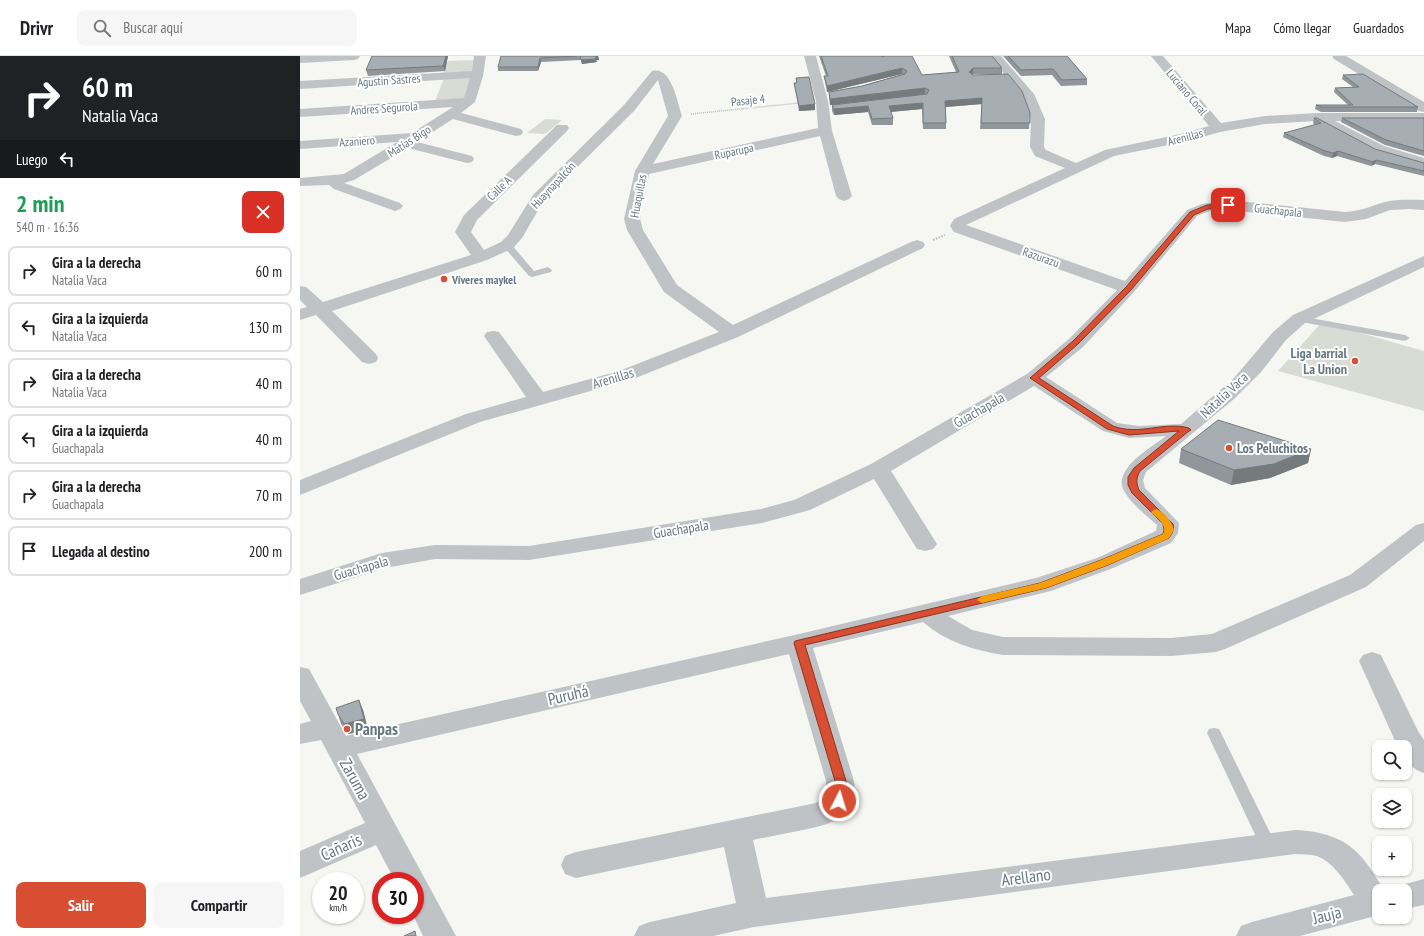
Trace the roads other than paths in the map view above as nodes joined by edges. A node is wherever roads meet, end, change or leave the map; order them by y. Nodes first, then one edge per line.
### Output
1 (354, 56) edge
2 (480, 56) edge
3 (810, 56) edge
4 (995, 56) edge
5 (1157, 56) edge
6 (1338, 56) edge
7 (300, 59) edge
8 (478, 74) junction
9 (300, 85) edge
10 (469, 102) junction
11 (1424, 108) edge
12 (300, 113) edge
13 (450, 114) junction
14 (675, 116) joint
15 (1318, 117) junction
16 (1424, 117) edge
17 (562, 128) dead end
18 (1218, 128) junction
19 (825, 130) junction
20 (516, 132) dead end
21 (410, 140) junction
22 (300, 145) edge
23 (467, 159) dead end
24 (1424, 163) edge
25 (1076, 168) junction
26 (642, 171) junction
27 (336, 180) junction
28 (300, 182) edge
29 (844, 196) dead end
30 (1424, 205) edge
31 (395, 206) dead end
32 (960, 226) joint
33 (507, 245) junction
34 (917, 245) road end
35 (481, 257) junction
36 (1424, 261) edge
37 (548, 270) dead end
38 (1128, 288) junction
39 (300, 291) edge
40 (319, 309) junction
41 (300, 315) edge
42 (1299, 319) junction
43 (732, 334) junction
44 (492, 336) dead end
45 (1405, 338) dead end
46 (369, 358) dead end
47 (1034, 378) junction
48 (538, 400) junction
49 (1186, 430) junction
50 (879, 469) junction
51 (300, 488) edge
52 (1424, 530) edge
53 (925, 544) dead end
54 (300, 587) edge
55 (928, 612) junction
56 (799, 643) junction
57 (1372, 661) dead end
58 (300, 676) edge
59 (1214, 733) dead end
60 (300, 734) edge
61 (333, 738) junction
62 (1424, 762) edge
63 (382, 828) junction
64 (736, 833) junction
65 (1268, 845) junction
66 (576, 865) dead end
67 (300, 866) edge
68 (406, 872) edge
69 (1372, 886) edge
70 (1424, 892) edge
71 (1412, 895) edge
72 (1372, 905) edge
73 (424, 906) edge
74 (754, 913) junction
75 (1271, 933) edge
76 (440, 936) edge
77 (650, 936) edge

1 - 7 street
2 - 8 street
3 - 19 street
4 - 25 street
5 - 18 street, Luciano Coral
6 - 11 street
8 - 9 street, Agustin Sastres
8 - 10 street
10 - 12 street, Andres Segurola
10 - 13 street, Matías Bigo
13 - 20 street
13 - 21 street, Matías Bigo
14 - 26 street, Huaquillas
14 - 33 street, Huaynapalcón
15 - 16 street, Arenillas
15 - 18 street, Arenillas
15 - 24 street
17 - 35 street, Calle A
18 - 25 street, Arenillas
19 - 26 street, Ruparupa
19 - 29 street
21 - 22 street, Azaniero
21 - 23 street
21 - 27 street, Matías Bigo
25 - 32 street, Arenillas
26 - 43 street, Huaquillas
27 - 28 street, Matías Bigo
27 - 31 street
30 - 38 street, Guachapala
32 - 38 street, Razurazu
33 - 35 street, Huaynapalcón
33 - 37 lane
34 - 43 street, Arenillas
35 - 40 street, Huaynapalcón
36 - 42 street, Natalia Vaca
38 - 47 street, Guachapala
39 - 40 street
40 - 41 street, Huaynapalcón
40 - 46 street
42 - 45 lane
42 - 49 street, Natalia Vaca
43 - 48 street, Arenillas
44 - 48 street
47 - 49 street
47 - 50 street, Guachapala
48 - 51 street, Arenillas
49 - 55 street, Natalia Vaca
50 - 53 street
50 - 54 street, Guachapala
52 - 55 street
55 - 56 street, Natalia Vaca
56 - 61 street, Puruhá
56 - 64 street
57 - 62 street
58 - 61 street, Zaruma
59 - 65 lane
60 - 61 street, Puruhá
61 - 63 street, Zaruma
63 - 67 street, Cañaris
63 - 68 street, Zaruma
64 - 66 street
64 - 74 street
65 - 69 street, Arellano
65 - 74 street, Arellano
70 - 71 street, Jauja
72 - 75 street, Jauja
73 - 76 street
74 - 77 street, Arellano

